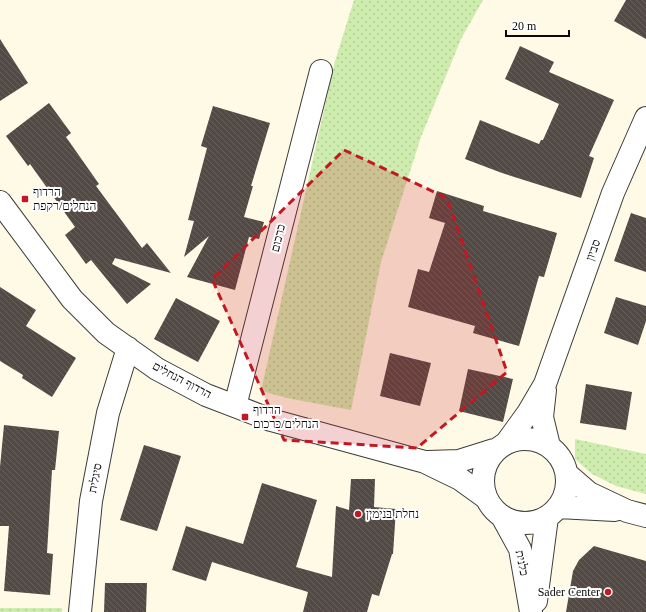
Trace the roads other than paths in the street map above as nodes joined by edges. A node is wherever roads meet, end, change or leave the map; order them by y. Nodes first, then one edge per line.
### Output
1 (321, 71) dead end
2 (646, 118) edge
3 (0, 202) edge
4 (128, 348) junction
5 (545, 384) junction
6 (235, 406) junction
7 (501, 446) junction
8 (549, 446) junction
9 (425, 462) junction
10 (566, 474) junction
11 (485, 497) junction
12 (552, 512) junction
13 (636, 514) edge
14 (503, 518) junction
15 (80, 612) edge
16 (531, 612) edge
17 (535, 612) edge

1 - 6 street, כרכום
2 - 5 street, סביון
3 - 4 street, הרדוף הנחלים
4 - 6 street, הרדוף הנחלים
4 - 15 street, סיגלית
5 - 7 street, סביון
5 - 8 street, סביון
6 - 9 street, הרדוף הנחלים
7 - 8 street
7 - 9 street, הרדוף הנחלים
7 - 11 street
8 - 10 street
9 - 11 street, הרדוף הנחלים
10 - 12 street
10 - 13 street
11 - 14 street
12 - 13 street
12 - 14 street
12 - 17 street, כלנית
14 - 16 street, כלנית

